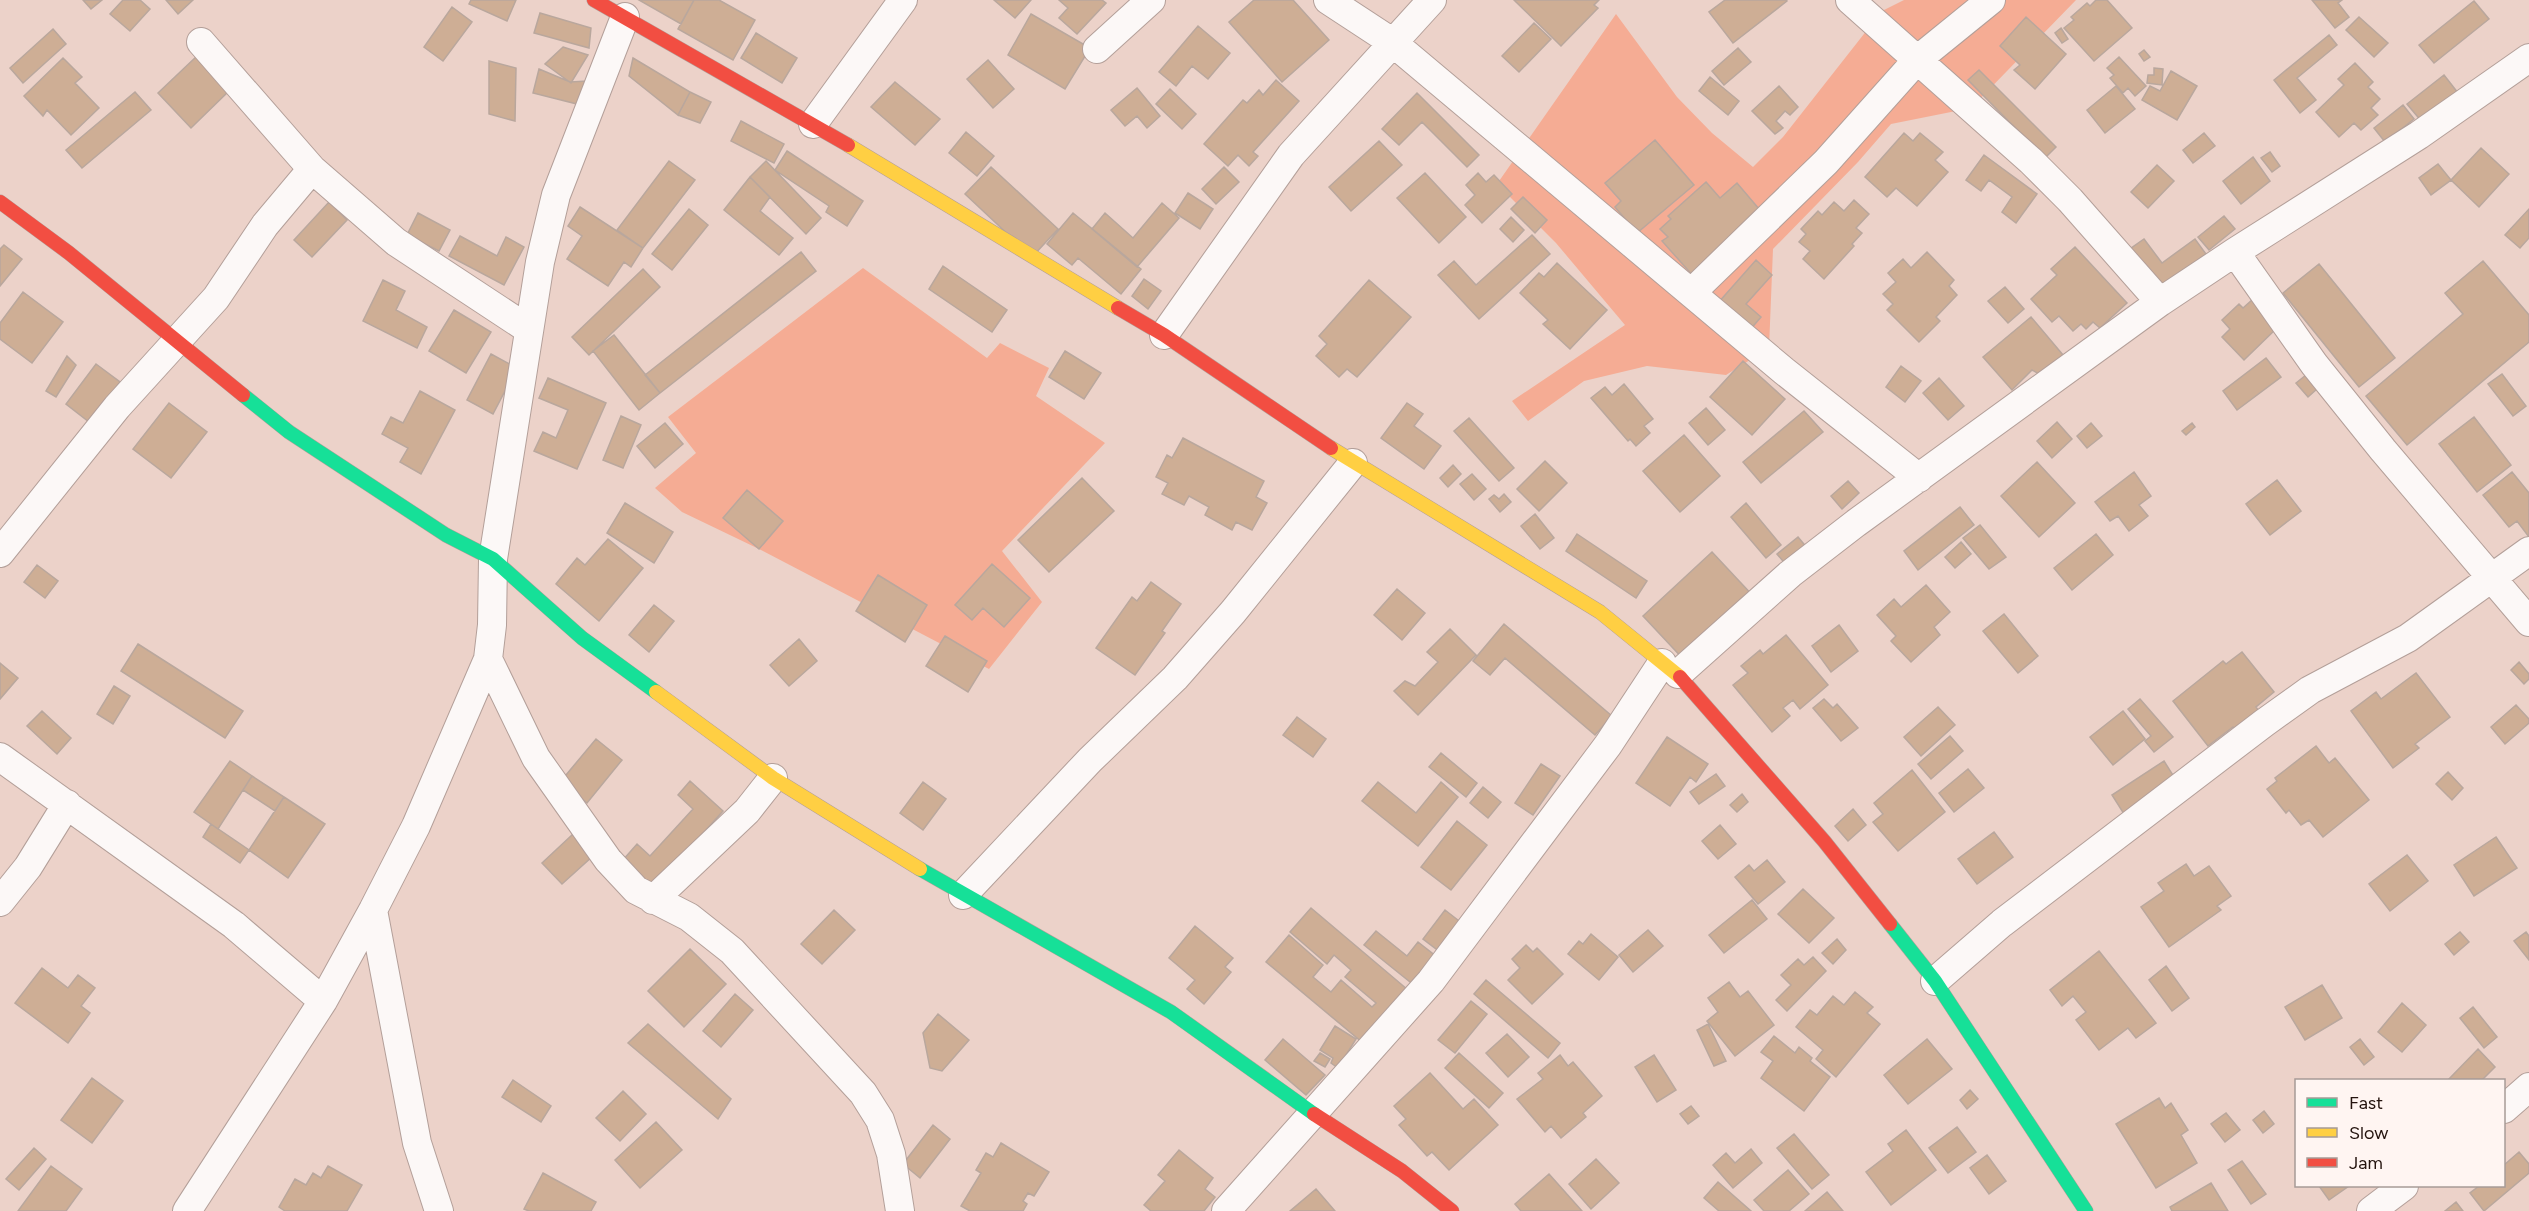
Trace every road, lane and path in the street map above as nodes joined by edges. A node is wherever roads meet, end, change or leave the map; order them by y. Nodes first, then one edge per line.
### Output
1 (903, 0) edge
2 (1151, 0) edge
3 (1328, 0) edge
4 (1432, 0) edge
5 (1850, 0) edge
6 (1991, 0) edge
7 (606, 5) edge
8 (201, 42) dead end
9 (1392, 42) junction
10 (1097, 49) dead end
11 (2529, 58) edge
12 (1917, 60) junction
13 (813, 124) junction
14 (312, 169) junction
15 (0, 202) edge
16 (2235, 252) junction
17 (1691, 293) junction
18 (2160, 302) junction
19 (528, 329) junction
20 (1164, 335) junction
21 (178, 343) junction
22 (1353, 463) junction
23 (1919, 478) junction
24 (2529, 551) edge
25 (0, 553) edge
26 (493, 558) junction
27 (2491, 579) junction
28 (2529, 622) edge
29 (488, 659) junction
30 (1670, 669) junction
31 (0, 757) edge
32 (773, 778) junction
33 (67, 804) junction
34 (963, 895) junction
35 (653, 900) junction
36 (0, 902) edge
37 (373, 910) junction
38 (1935, 981) junction
39 (323, 1001) junction
40 (2529, 1087) edge
41 (2505, 1108) edge
42 (1314, 1114) junction
43 (2401, 1187) edge
44 (187, 1211) edge
45 (439, 1211) edge
46 (900, 1211) edge
47 (1226, 1211) edge
48 (1452, 1211) edge
49 (2086, 1211) edge
50 (2371, 1211) edge

1 - 13 street
2 - 10 street
3 - 9 street
4 - 9 street
5 - 12 street
6 - 12 street
7 - 13 street
7 - 19 street
8 - 14 street
9 - 17 street
9 - 20 street
11 - 16 street
12 - 17 street
12 - 18 street
13 - 20 street
14 - 19 street
14 - 21 street
15 - 21 street
16 - 18 street
16 - 27 street
17 - 23 street
18 - 23 street
19 - 26 street
20 - 22 street
21 - 25 street
21 - 26 street
22 - 30 street
22 - 34 street
23 - 30 street
24 - 27 street
26 - 29 street
26 - 32 street
27 - 28 street
27 - 38 street
29 - 35 street
29 - 37 street
30 - 38 street
30 - 42 street
31 - 33 street
32 - 34 street
32 - 35 street
33 - 36 street
33 - 39 street
34 - 42 street
35 - 46 street
37 - 39 street
37 - 45 street
38 - 49 street
39 - 44 street
40 - 41 street
42 - 47 street
42 - 48 street
43 - 50 street

